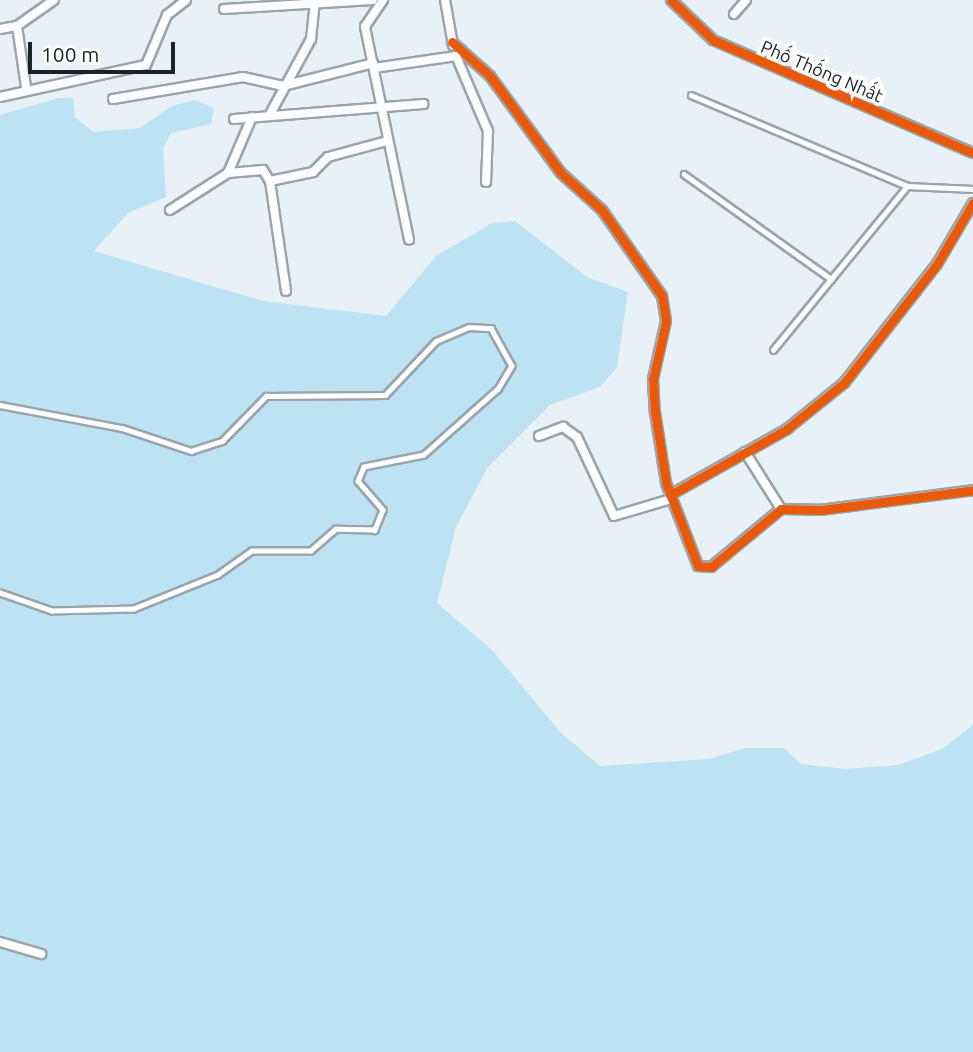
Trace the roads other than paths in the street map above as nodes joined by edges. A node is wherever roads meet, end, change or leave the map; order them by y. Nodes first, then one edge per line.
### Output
1 (54, 0) edge
2 (186, 0) edge
3 (372, 0) edge
4 (383, 0) edge
5 (445, 0) edge
6 (671, 0) edge
7 (746, 0) edge
8 (315, 3) edge
9 (224, 9) dead end
10 (734, 14) dead end
11 (18, 26) junction
12 (0, 29) edge
13 (452, 42) junction
14 (456, 56) junction
15 (374, 65) junction
16 (283, 86) junction
17 (26, 87) junction
18 (691, 95) dead end
19 (0, 97) edge
20 (113, 99) dead end
21 (423, 104) dead end
22 (382, 109) junction
23 (269, 116) junction
24 (252, 117) junction
25 (234, 119) dead end
26 (387, 141) junction
27 (973, 153) edge
28 (234, 173) junction
29 (684, 174) dead end
30 (270, 181) junction
31 (486, 183) dead end
32 (907, 186) junction
33 (973, 189) edge
34 (973, 203) edge
35 (170, 210) dead end
36 (409, 240) dead end
37 (831, 279) junction
38 (286, 290) dead end
39 (773, 351) dead end
40 (0, 405) edge
41 (539, 436) dead end
42 (746, 452) junction
43 (973, 490) edge
44 (671, 497) junction
45 (781, 509) junction
46 (0, 593) edge
47 (0, 942) edge
48 (41, 954) dead end

1 - 11 street
2 - 17 street
3 - 8 street
4 - 15 street
5 - 13 street
6 - 27 street, Phố Thống Nhất
7 - 10 street
8 - 9 street
8 - 16 street
11 - 12 street
11 - 17 street
13 - 14 street
13 - 44 street
14 - 15 street
14 - 31 street
15 - 16 street
15 - 22 street
16 - 20 street
16 - 23 street
17 - 19 street
18 - 32 lane
21 - 22 street
22 - 23 street
22 - 26 street
23 - 24 street
24 - 25 street
24 - 28 street
26 - 30 street
26 - 36 street
28 - 30 street
28 - 35 street
29 - 37 lane
30 - 38 street
32 - 33 lane
32 - 37 lane
34 - 42 street
37 - 39 lane
40 - 46 lane
41 - 44 street
42 - 44 street
42 - 45 street
43 - 45 street
44 - 45 street
47 - 48 street

